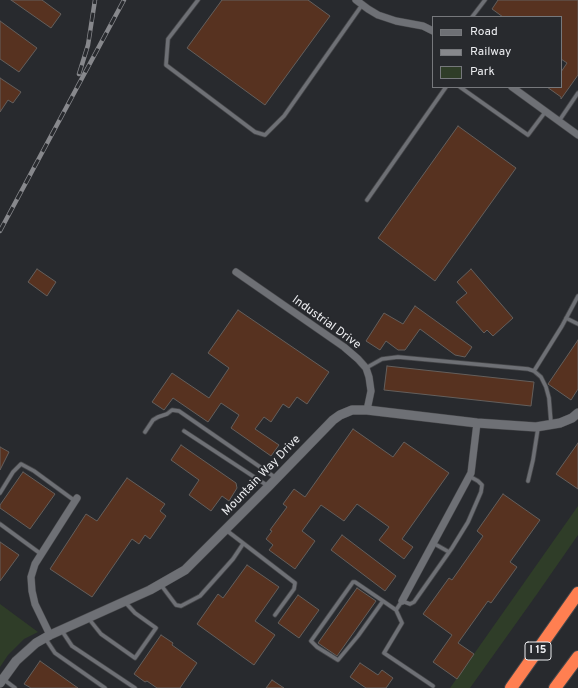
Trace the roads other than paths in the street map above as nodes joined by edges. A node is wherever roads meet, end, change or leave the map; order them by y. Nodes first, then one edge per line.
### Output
1 (198, 0) edge
2 (485, 0) edge
3 (359, 2) edge
4 (473, 16) edge
5 (432, 30) edge
6 (445, 88) edge
7 (461, 88) edge
8 (513, 88) edge
9 (578, 93) edge
10 (546, 111) junction
11 (558, 121) junction
12 (578, 135) edge
13 (367, 200) dead end
14 (236, 272) dead end
15 (578, 296) edge
16 (566, 318) junction
17 (578, 324) edge
18 (366, 368) junction
19 (534, 371) junction
20 (367, 410) junction
21 (578, 413) edge
22 (477, 423) junction
23 (551, 425) junction
24 (538, 427) junction
25 (184, 431) dead end
26 (145, 432) dead end
27 (469, 476) junction
28 (277, 478) junction
29 (528, 481) dead end
30 (269, 486) junction
31 (0, 492) edge
32 (76, 500) joint
33 (0, 524) edge
34 (226, 530) junction
35 (433, 543) junction
36 (243, 544) junction
37 (449, 552) junction
38 (41, 554) junction
39 (161, 585) junction
40 (578, 587) edge
41 (578, 593) edge
42 (383, 601) junction
43 (402, 601) junction
44 (125, 602) junction
45 (396, 610) junction
46 (564, 613) junction
47 (275, 615) dead end
48 (88, 618) junction
49 (62, 630) junction
50 (48, 636) junction
51 (578, 657) edge
52 (1, 681) edge
53 (433, 686) dead end
54 (15, 688) edge
55 (105, 688) edge
56 (135, 688) edge
57 (511, 688) edge
58 (555, 688) edge

1 - 3 lane
2 - 4 lane
3 - 5 street
6 - 13 lane
7 - 10 lane
8 - 10 street
9 - 11 lane
10 - 11 street
11 - 12 street
14 - 18 street, Industrial Drive
15 - 16 lane
16 - 17 lane
16 - 19 lane
18 - 19 lane
18 - 20 street
19 - 23 lane
20 - 22 street, Mountain Way Drive
20 - 28 street, Mountain Way Drive
21 - 23 street, Mountain Way Drive
22 - 24 street, Mountain Way Drive
22 - 27 street
23 - 24 street, Mountain Way Drive
24 - 29 lane
25 - 30 lane
26 - 28 lane
27 - 35 street
27 - 37 lane
28 - 30 street, Mountain Way Drive
30 - 34 street, Mountain Way Drive
31 - 32 lane
32 - 38 street
33 - 38 lane
34 - 36 lane
34 - 39 street, Mountain Way Drive
35 - 37 lane
35 - 43 street
36 - 39 lane
36 - 47 lane
37 - 43 lane
38 - 50 street
39 - 44 street, Mountain Way Drive
40 - 46 highway
41 - 46 highway, I 15
42 - 42 lane
42 - 45 lane
43 - 45 lane
44 - 48 street, Mountain Way Drive
44 - 48 lane
45 - 53 lane
46 - 57 highway, I 15
48 - 49 street, Mountain Way Drive
49 - 50 street, Mountain Way Drive
49 - 56 lane
50 - 52 street, Mountain Way Drive
50 - 55 lane
51 - 58 highway
52 - 54 lane

